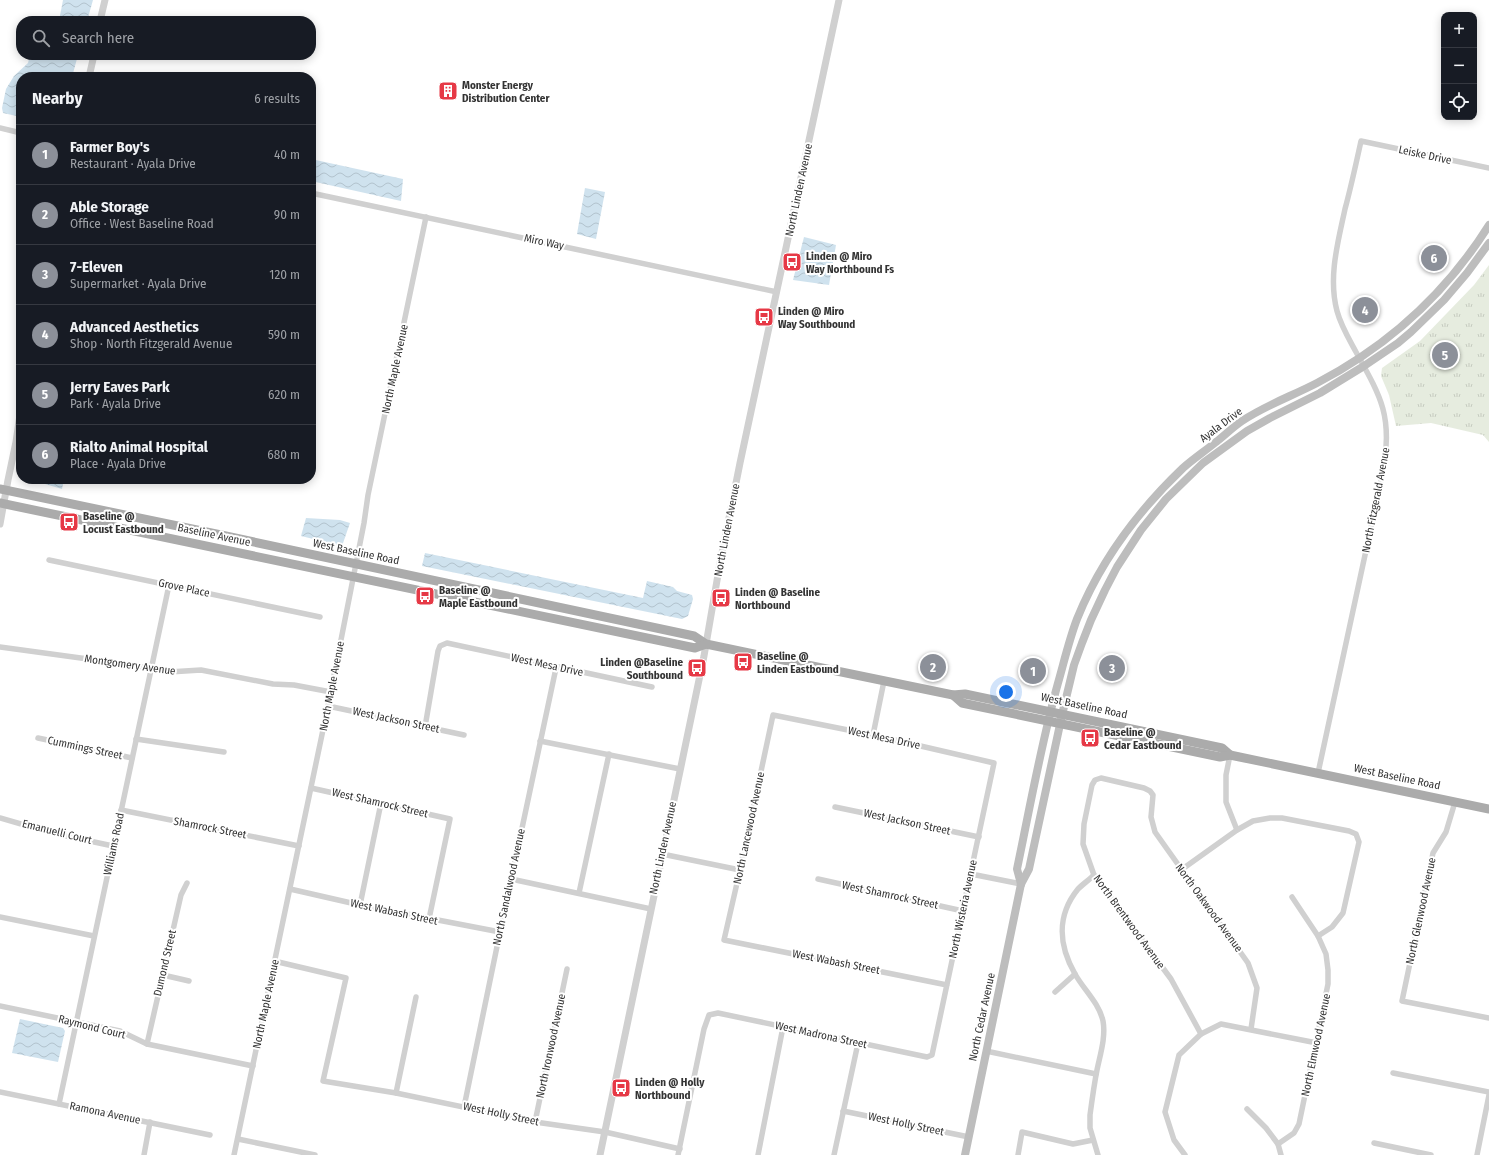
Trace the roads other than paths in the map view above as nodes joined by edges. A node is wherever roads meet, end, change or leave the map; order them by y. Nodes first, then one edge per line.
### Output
1 (105, 0) edge
2 (839, 0) edge
3 (101, 16) edge
4 (93, 60) edge
5 (90, 72) edge
6 (0, 128) edge
7 (16, 132) edge
8 (1361, 141) joint
9 (1489, 168) edge
10 (316, 194) edge
11 (426, 217) junction
12 (1489, 225) edge
13 (1489, 243) edge
14 (777, 292) junction
15 (1362, 362) junction
16 (16, 442) edge
17 (3, 490) edge
18 (2, 503) edge
19 (0, 524) edge
20 (49, 560) dead end
21 (356, 564) junction
22 (353, 577) junction
23 (168, 585) junction
24 (320, 617) dead end
25 (706, 644) junction
26 (0, 647) edge
27 (556, 668) junction
28 (150, 669) junction
29 (884, 681) junction
30 (652, 687) dead end
31 (331, 692) junction
32 (953, 695) junction
33 (328, 706) junction
34 (1049, 712) junction
35 (772, 715) joint
36 (1062, 715) junction
37 (1047, 722) junction
38 (1060, 724) junction
39 (425, 727) junction
40 (464, 735) dead end
41 (873, 735) junction
42 (38, 738) dead end
43 (136, 739) junction
44 (540, 741) junction
45 (224, 752) dead end
46 (609, 754) junction
47 (1230, 755) junction
48 (132, 758) junction
49 (994, 763) joint
50 (680, 769) junction
51 (1318, 773) junction
52 (1096, 780) joint
53 (311, 788) junction
54 (1455, 802) junction
55 (381, 803) junction
56 (835, 807) dead end
57 (1489, 809) edge
58 (121, 810) junction
59 (0, 818) edge
60 (1237, 830) junction
61 (978, 837) junction
62 (113, 846) junction
63 (299, 846) junction
64 (662, 854) junction
65 (740, 870) junction
66 (1181, 870) junction
67 (971, 874) junction
68 (1094, 875) junction
69 (511, 879) junction
70 (818, 880) dead end
71 (187, 883) dead end
72 (1021, 884) junction
73 (290, 889) junction
74 (579, 893) junction
75 (1292, 897) dead end
76 (360, 905) junction
77 (651, 909) junction
78 (963, 911) junction
79 (0, 917) edge
80 (429, 919) junction
81 (500, 932) junction
82 (94, 936) junction
83 (1318, 936) junction
84 (724, 940) joint
85 (274, 961) junction
86 (567, 969) dead end
87 (1075, 974) junction
88 (163, 975) junction
89 (189, 982) dead end
90 (947, 985) junction
91 (1055, 992) dead end
92 (416, 997) dead end
93 (0, 1006) edge
94 (1489, 1018) edge
95 (76, 1022) junction
96 (782, 1027) junction
97 (1251, 1029) junction
98 (1200, 1034) junction
99 (858, 1043) junction
100 (1317, 1043) junction
101 (147, 1044) junction
102 (986, 1052) junction
103 (932, 1055) joint
104 (253, 1066) junction
105 (1393, 1073) dead end
106 (1096, 1074) junction
107 (0, 1092) edge
108 (396, 1093) junction
109 (1489, 1093) edge
110 (59, 1104) junction
111 (464, 1107) junction
112 (1247, 1109) dead end
113 (843, 1111) junction
114 (150, 1122) junction
115 (535, 1122) junction
116 (605, 1132) junction
117 (210, 1135) dead end
118 (969, 1136) junction
119 (238, 1139) junction
120 (1093, 1140) junction
121 (1374, 1143) dead end
122 (1278, 1144) junction
123 (680, 1149) junction
124 (144, 1155) edge
125 (234, 1155) edge
126 (315, 1155) edge
127 (600, 1155) edge
128 (678, 1155) edge
129 (758, 1155) edge
130 (834, 1155) edge
131 (965, 1155) edge
132 (1018, 1155) edge
133 (1098, 1155) edge
134 (1185, 1155) edge
135 (1281, 1155) edge
136 (1431, 1155) edge
137 (1477, 1155) edge

1 - 3 street
2 - 14 street, North Linden Avenue
4 - 5 street
6 - 7 street
8 - 9 street, Leiske Drive
8 - 15 street, North Fitzgerald Avenue
10 - 11 street, Miro Way
11 - 14 street, Miro Way
11 - 21 street, North Maple Avenue
12 - 15 main road, Ayala Drive
13 - 15 main road, Ayala Drive
14 - 25 street, North Linden Avenue
15 - 34 main road, Ayala Drive
15 - 36 main road, Ayala Drive
15 - 51 street, North Fitzgerald Avenue
16 - 17 street
17 - 18 street
17 - 21 main road, West Baseline Road
18 - 19 street
18 - 22 main road, Baseline Avenue
20 - 23 street, Grove Place
21 - 22 street, North Maple Avenue
21 - 25 main road, West Baseline Road
22 - 25 main road, West Baseline Road
22 - 31 street, North Maple Avenue
23 - 24 street, Grove Place
23 - 28 street, Williams Road
25 - 29 main road, West Baseline Road
25 - 50 street, North Linden Avenue
26 - 28 street, Montgomery Avenue
27 - 30 street, West Mesa Drive
27 - 39 street, West Mesa Drive
27 - 44 street, North Sandalwood Avenue
28 - 31 street, Montgomery Avenue
28 - 43 street, Williams Road
29 - 32 main road, West Baseline Road
29 - 41 street
31 - 33 street, North Maple Avenue
32 - 34 main road, West Baseline Road
32 - 37 main road, West Baseline Road
33 - 39 street, West Jackson Street
33 - 53 street, North Maple Avenue
34 - 36 main road, West Baseline Road
34 - 37 main road, North Cedar Avenue
35 - 41 street, West Mesa Drive
35 - 65 street, North Lancewood Avenue
36 - 38 main road, North Cedar Avenue
36 - 47 main road, West Baseline Road
37 - 38 main road, West Baseline Road
37 - 72 main road, North Cedar Avenue
38 - 47 main road, West Baseline Road
38 - 72 main road, North Cedar Avenue
39 - 40 street, West Jackson Street
41 - 49 street, West Mesa Drive
42 - 48 street, Cummings Street
43 - 45 street, Cummings Street
43 - 48 street, Williams Road
44 - 46 street
44 - 69 street, North Sandalwood Avenue
46 - 50 street
46 - 74 street
47 - 51 main road, West Baseline Road
47 - 60 street
48 - 58 street, Williams Road
49 - 61 street, North Wisteria Avenue
50 - 64 street, North Linden Avenue
51 - 54 main road, West Baseline Road
52 - 66 street, North Oakwood Avenue
52 - 68 street, North Brentwood Avenue
53 - 55 street, West Shamrock Street
53 - 63 street, North Maple Avenue
54 - 57 main road, West Baseline Road
54 - 94 street, North Glenwood Avenue
55 - 76 street
55 - 80 street, West Shamrock Street
56 - 61 street, West Jackson Street
58 - 62 street, Williams Road
58 - 63 street, Shamrock Street
59 - 62 street, Emanuelli Court
60 - 66 street
60 - 83 street
61 - 67 street, North Wisteria Avenue
62 - 82 street, Williams Road
63 - 73 street, North Maple Avenue
64 - 65 street
64 - 77 street, North Linden Avenue
65 - 84 street, North Lancewood Avenue
66 - 97 street, North Oakwood Avenue
67 - 72 street
67 - 78 street, North Wisteria Avenue
68 - 87 street
68 - 98 street, North Brentwood Avenue
69 - 74 street
69 - 81 street, North Sandalwood Avenue
70 - 78 street, West Shamrock Street
71 - 88 street, Dumond Street
72 - 102 main road, North Cedar Avenue
73 - 76 street, West Wabash Street
73 - 85 street, North Maple Avenue
74 - 77 street
75 - 83 street, North Elmwood Avenue
76 - 80 street, West Wabash Street
77 - 116 street, North Linden Avenue
78 - 90 street, North Wisteria Avenue
79 - 82 street
80 - 81 street, West Wabash Street
81 - 111 street, North Sandalwood Avenue
82 - 95 street, Williams Road
83 - 100 street, North Elmwood Avenue
84 - 90 street, West Wabash Street
85 - 104 street, North Maple Avenue
85 - 108 street, West Holly Street
86 - 115 street, North Ironwood Avenue
87 - 91 street
87 - 106 street
88 - 89 street
88 - 101 street, Dumond Street
90 - 103 street, North Wisteria Avenue
92 - 108 street
93 - 95 street, Raymond Court
95 - 101 street, Raymond Court
95 - 110 street, Williams Road
96 - 99 street, West Madrona Street
96 - 123 street, West Madrona Street
96 - 129 street
97 - 98 street
97 - 100 street
98 - 134 street
99 - 103 street, West Madrona Street
99 - 113 street
100 - 122 street, North Elmwood Avenue
101 - 104 street, Raymond Court
102 - 106 street
102 - 118 main road, North Cedar Avenue
104 - 119 street, North Maple Avenue
105 - 109 street
106 - 120 street
107 - 110 street, Ramona Avenue
108 - 111 street, West Holly Street
109 - 137 street
110 - 114 street, Ramona Avenue
111 - 115 street, West Holly Street
112 - 122 street
113 - 118 street, West Holly Street
113 - 130 street
114 - 117 street, Ramona Avenue
114 - 124 street
115 - 116 street, West Holly Street
116 - 123 street, West Holly Street
116 - 127 street, North Linden Avenue
118 - 131 main road, North Cedar Avenue
119 - 125 street, North Maple Avenue
119 - 126 street
120 - 132 street
120 - 133 street
121 - 136 street
122 - 135 street
123 - 128 street

